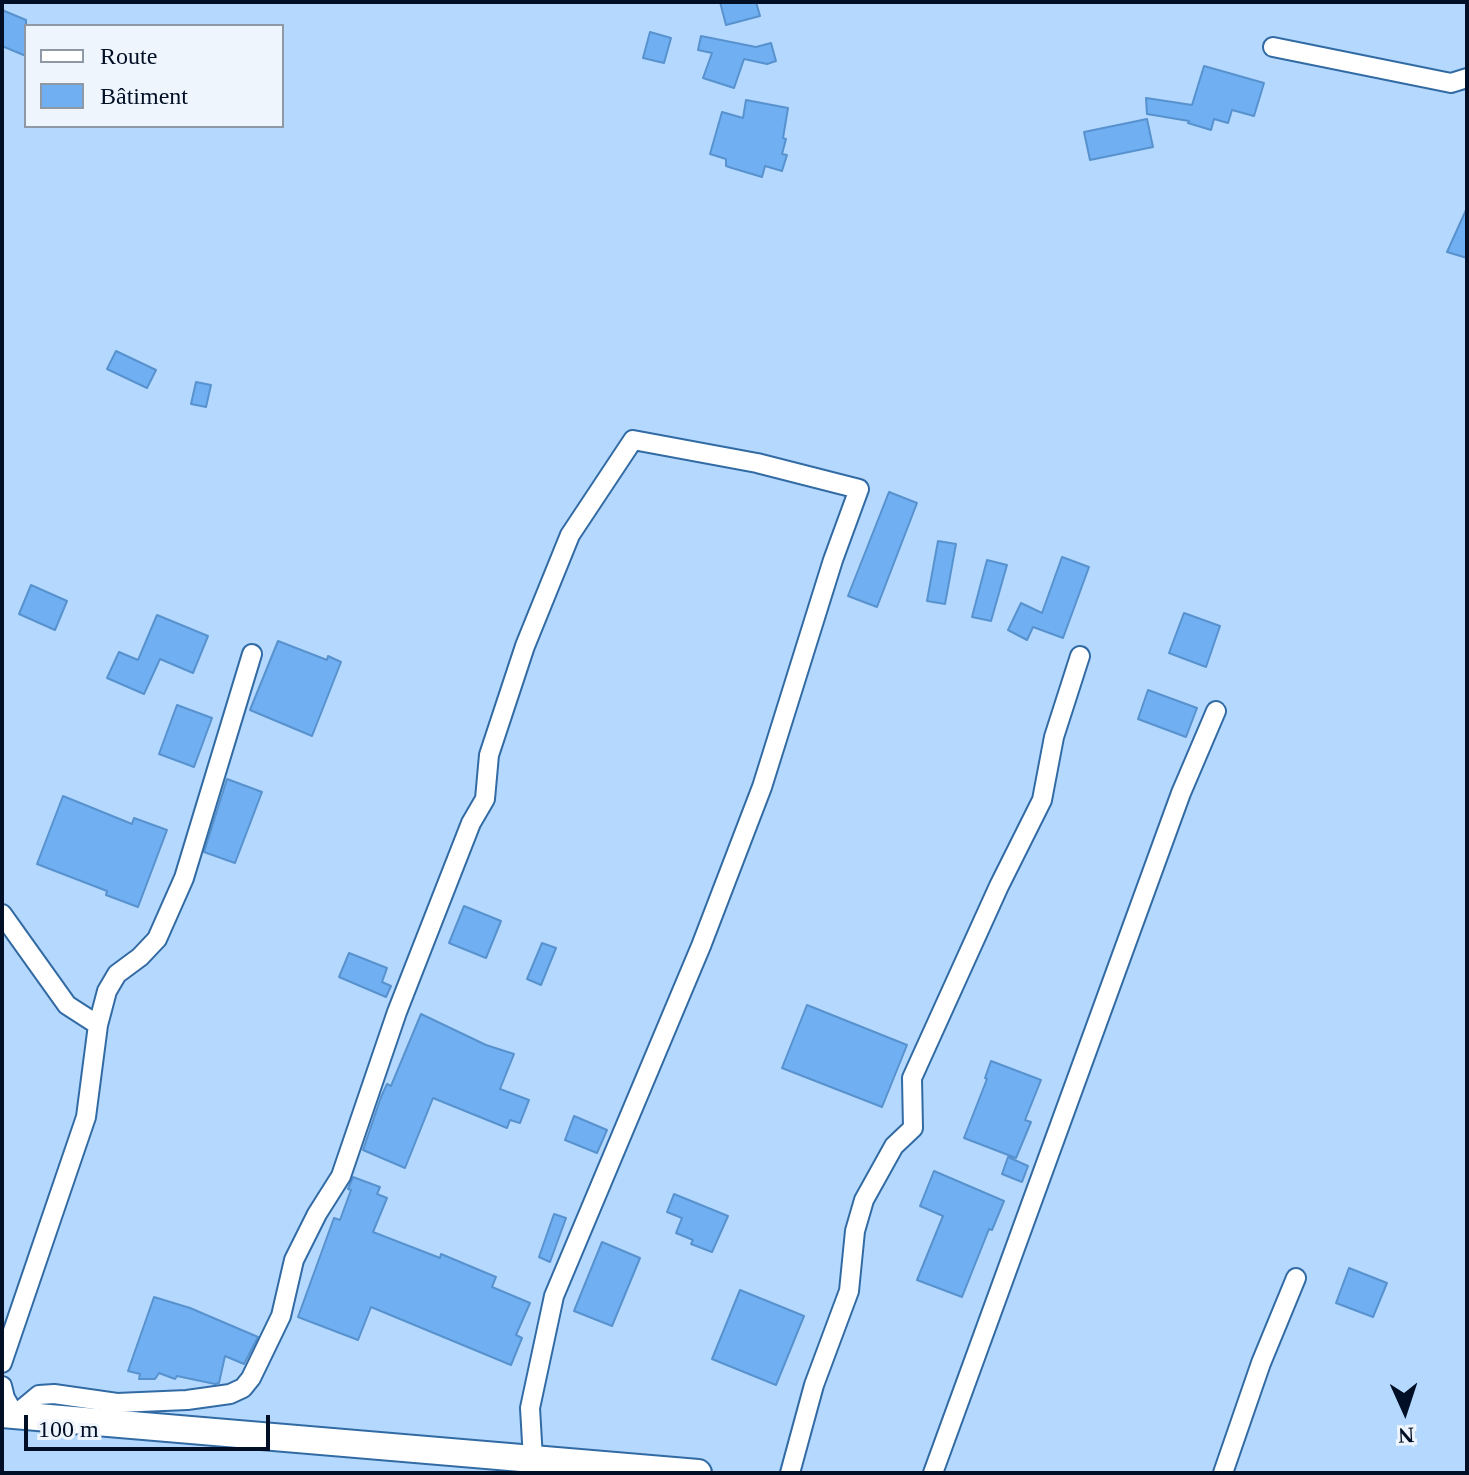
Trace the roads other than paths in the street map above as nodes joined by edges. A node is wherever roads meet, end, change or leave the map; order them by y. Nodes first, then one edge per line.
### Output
1 (1273, 47) dead end
2 (1467, 78) edge
3 (252, 654) dead end
4 (1080, 656) dead end
5 (1216, 711) dead end
6 (2, 914) edge
7 (98, 1025) junction
8 (1296, 1278) dead end
9 (2, 1363) edge
10 (2, 1386) edge
11 (8, 1414) edge
12 (532, 1466) edge
13 (698, 1473) edge
14 (790, 1473) edge
15 (933, 1473) edge
16 (1223, 1473) edge

1 - 2 street
3 - 7 street
4 - 14 street
5 - 15 street
6 - 7 street
7 - 9 street
8 - 16 street
10 - 11 street
11 - 12 street
11 - 12 street
12 - 13 street

